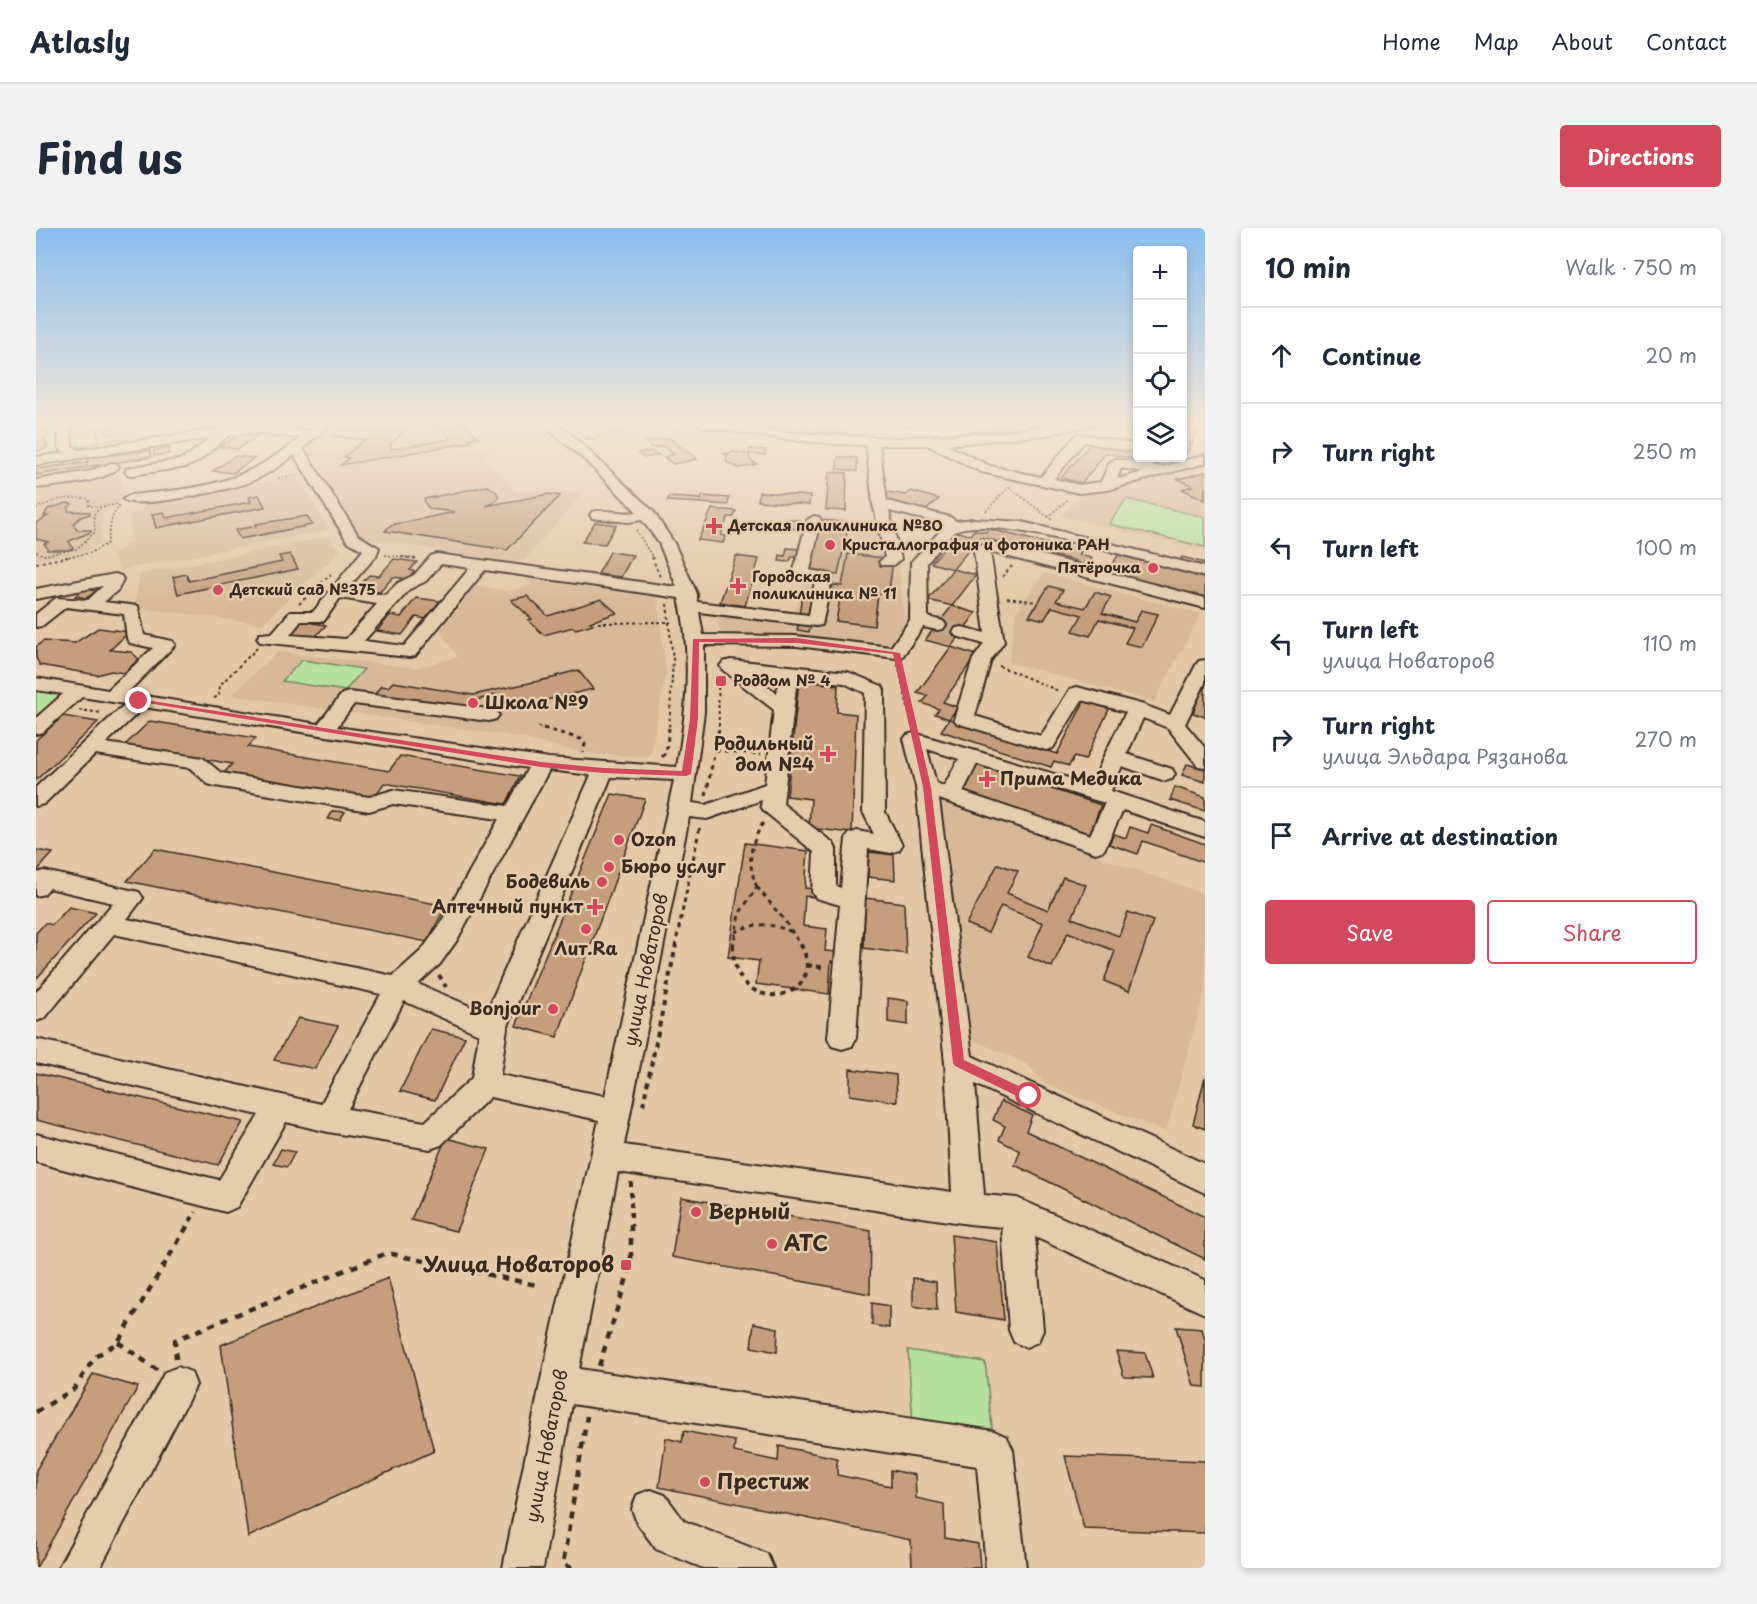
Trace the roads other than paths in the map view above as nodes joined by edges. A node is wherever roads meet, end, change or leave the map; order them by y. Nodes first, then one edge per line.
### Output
1 (231, 485) edge
2 (319, 485) edge
3 (621, 485) edge
4 (877, 485) edge
5 (1060, 485) edge
6 (1112, 485) edge
7 (1107, 486) joint
8 (126, 501) road end
9 (880, 504) junction
10 (648, 514) junction
11 (597, 515) dead end
12 (814, 520) dead end
13 (953, 526) junction
14 (1114, 549) junction
15 (887, 562) dead end
16 (481, 565) junction
17 (1205, 572) edge
18 (1100, 575) junction
19 (336, 592) junction
20 (36, 594) edge
21 (102, 595) dead end
22 (690, 600) junction
23 (389, 601) junction
24 (1205, 603) edge
25 (919, 620) junction
26 (36, 622) edge
27 (937, 625) tunnel mouth
28 (962, 632) tunnel mouth
29 (995, 642) junction
30 (351, 645) junction
31 (696, 651) junction
32 (1205, 665) edge
33 (731, 666) junction
34 (788, 676) dead end
35 (36, 684) edge
36 (78, 691) junction
37 (113, 696) junction
38 (139, 701) junction
39 (784, 708) junction
40 (1137, 709) junction
41 (489, 716) dead end
42 (1175, 724) junction
43 (36, 728) edge
44 (323, 731) junction
45 (90, 747) junction
46 (971, 756) junction
47 (1114, 756) junction
48 (1205, 761) edge
49 (540, 764) junction
50 (603, 771) junction
51 (686, 774) junction
52 (1166, 774) dead end
53 (938, 791) junction
54 (774, 797) junction
55 (1108, 797) junction
56 (36, 799) edge
57 (680, 808) junction
58 (513, 814) junction
59 (1205, 830) edge
60 (36, 888) edge
61 (852, 899) junction
62 (108, 924) junction
63 (399, 987) junction
64 (36, 1010) edge
65 (493, 1028) junction
66 (842, 1038) dead end
67 (36, 1052) edge
68 (959, 1063) junction
69 (484, 1084) junction
70 (279, 1108) junction
71 (616, 1110) junction
72 (328, 1119) junction
73 (36, 1148) edge
74 (606, 1156) junction
75 (1205, 1179) edge
76 (969, 1209) junction
77 (1017, 1213) junction
78 (1205, 1297) edge
79 (1026, 1330) dead end
80 (558, 1384) junction
81 (178, 1385) road end
82 (651, 1509) dead end
83 (78, 1568) edge
84 (523, 1568) edge
85 (753, 1568) edge
86 (1006, 1568) edge

1 - 8 street
2 - 19 street
3 - 10 street, улица Новаторов
4 - 9 street
5 - 7 street
6 - 7 street
9 - 13 street
9 - 15 street
10 - 11 street
10 - 22 street, улица Новаторов
12 - 22 street
13 - 14 street
13 - 25 street
14 - 17 street
14 - 18 street
16 - 22 street
16 - 23 street
16 - 30 street
18 - 24 street
18 - 29 street
19 - 23 street
19 - 30 street
20 - 21 street
22 - 31 street, улица Новаторов
23 - 30 street
25 - 27 street
25 - 31 street
26 - 37 street
28 - 29 street
29 - 40 street
31 - 33 street
31 - 51 street, улица Новаторов
32 - 42 street
33 - 39 street
33 - 61 street
34 - 39 street
35 - 36 street
36 - 37 street
36 - 43 street
37 - 38 street
38 - 44 street
38 - 45 street
39 - 54 street
40 - 42 street
40 - 47 street
41 - 44 street
42 - 48 street
44 - 49 street
45 - 56 street
45 - 58 street
46 - 53 street
46 - 53 street
46 - 55 street
47 - 52 street
47 - 55 street
49 - 50 street
49 - 58 street
50 - 51 street
50 - 65 street
51 - 57 street, улица Новаторов
53 - 55 street
53 - 68 street
54 - 57 street
54 - 61 street
55 - 59 street
57 - 71 street, улица Новаторов
58 - 63 street
60 - 62 street
61 - 66 street
62 - 63 street
62 - 64 street
63 - 65 street
63 - 72 street
65 - 69 street
67 - 70 street
68 - 75 street
68 - 76 street
69 - 71 street
69 - 72 street
70 - 72 street
70 - 73 street
71 - 74 street, улица Новаторов
74 - 76 street
74 - 80 street, улица Новаторов
76 - 77 street
77 - 78 street
77 - 79 street
80 - 84 street, улица Новаторов
80 - 86 street
81 - 83 street
82 - 85 street

